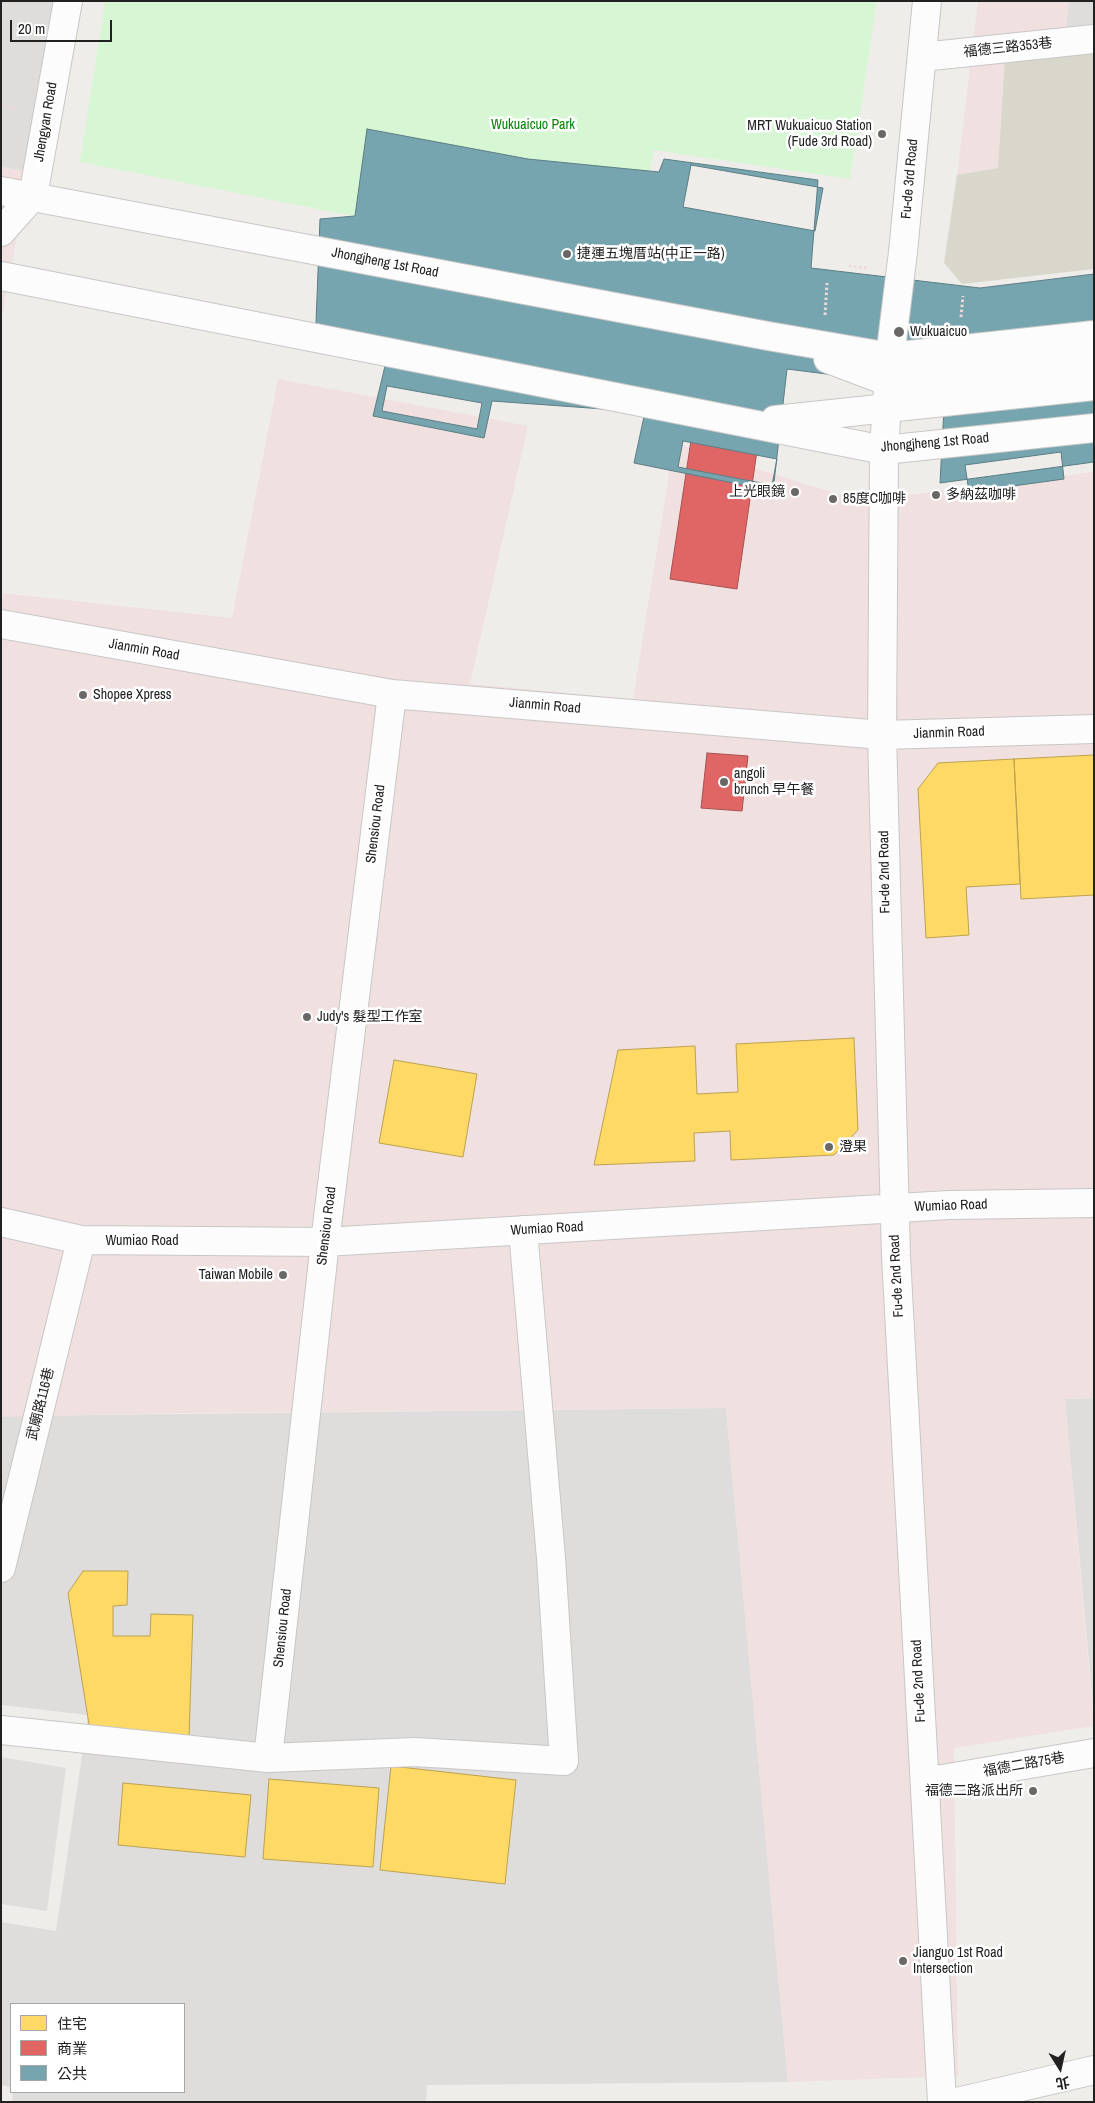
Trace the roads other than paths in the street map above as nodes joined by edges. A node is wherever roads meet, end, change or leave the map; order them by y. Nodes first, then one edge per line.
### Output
1 (68, 1) edge
2 (927, 1) edge
3 (1094, 39) edge
4 (922, 57) junction
5 (1, 192) edge
6 (33, 196) junction
7 (1, 232) edge
8 (1, 276) edge
9 (1094, 335) edge
10 (1094, 360) edge
11 (889, 383) junction
12 (1094, 386) edge
13 (748, 423) junction
14 (1094, 428) edge
15 (884, 450) junction
16 (1, 624) edge
17 (392, 694) junction
18 (1094, 729) edge
19 (882, 735) junction
20 (1094, 1204) edge
21 (894, 1208) junction
22 (1, 1222) edge
23 (524, 1230) junction
24 (81, 1240) junction
25 (325, 1242) junction
26 (1, 1568) edge
27 (1, 1730) edge
28 (1094, 1753) edge
29 (268, 1758) junction
30 (924, 1782) junction
31 (1094, 2070) edge
32 (942, 2102) edge
33 (957, 2102) edge

1 - 6 street, Jhengyan Road
2 - 4 street, Fu-de 3rd Road
3 - 4 street, 福德三路353巷
4 - 11 street, Fu-de 3rd Road
5 - 6 street, Jhongjheng 1st Road
6 - 7 street
6 - 11 street, Jhongjheng 1st Road
8 - 13 street, Jhongjheng 1st Road
9 - 11 street, Jhongjheng 1st Road
10 - 11 street, Jhongjheng 1st Road
11 - 12 street, Jhongjheng 1st Road
11 - 13 street, Jhongjheng 1st Road
11 - 15 street, Fu-de 3rd Road
13 - 15 street, Jhongjheng 1st Road
14 - 15 street, Jhongjheng 1st Road
15 - 19 street, Fu-de 2nd Road
16 - 17 street, Jianmin Road
17 - 19 street, Jianmin Road
17 - 25 street, Shensiou Road
18 - 19 street, Jianmin Road
19 - 21 street, Fu-de 2nd Road
20 - 21 street, Wumiao Road
21 - 23 street, Wumiao Road
21 - 30 street, Fu-de 2nd Road
22 - 24 street, Wumiao Road
23 - 25 street, Wumiao Road
23 - 29 street
24 - 25 street, Wumiao Road
24 - 26 street, 武廟路116巷
25 - 29 street, Shensiou Road
27 - 29 street
28 - 30 street, 福德二路75巷
30 - 32 street, Fu-de 2nd Road
31 - 33 street

